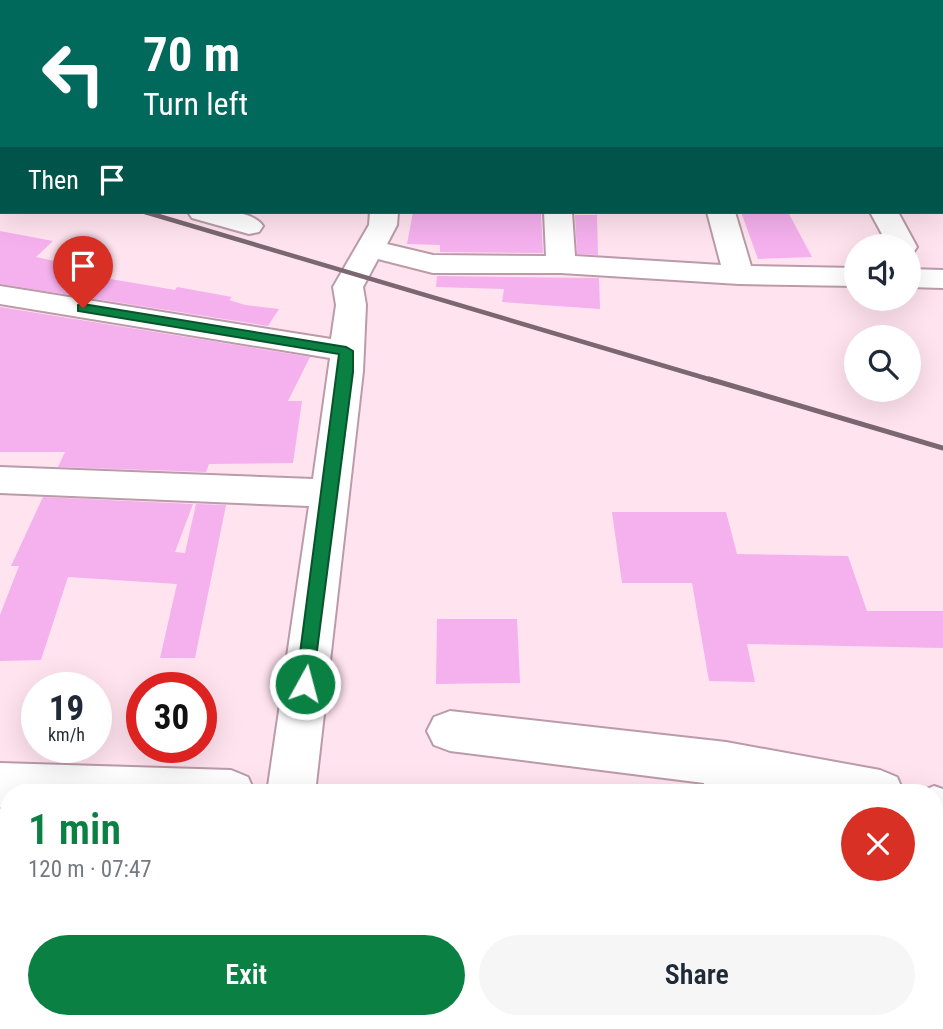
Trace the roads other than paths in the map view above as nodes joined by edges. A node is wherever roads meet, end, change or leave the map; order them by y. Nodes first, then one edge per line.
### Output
1 (209, 214) edge
2 (384, 214) edge
3 (558, 214) edge
4 (722, 214) edge
5 (885, 214) edge
6 (249, 226) dead end
7 (895, 234) edge
8 (370, 248) junction
9 (561, 264) junction
10 (739, 275) junction
11 (844, 277) edge
12 (0, 295) edge
13 (346, 361) junction
14 (0, 480) edge
15 (330, 493) junction
16 (450, 731) dead end
17 (727, 778) edge
18 (292, 784) edge
19 (788, 784) edge

1 - 6 street
2 - 8 street
3 - 9 street
4 - 10 street
5 - 7 street
8 - 9 street
8 - 13 street
9 - 10 street
10 - 11 street
12 - 13 street
13 - 15 street
14 - 15 street
15 - 18 street
16 - 17 street
17 - 19 street

